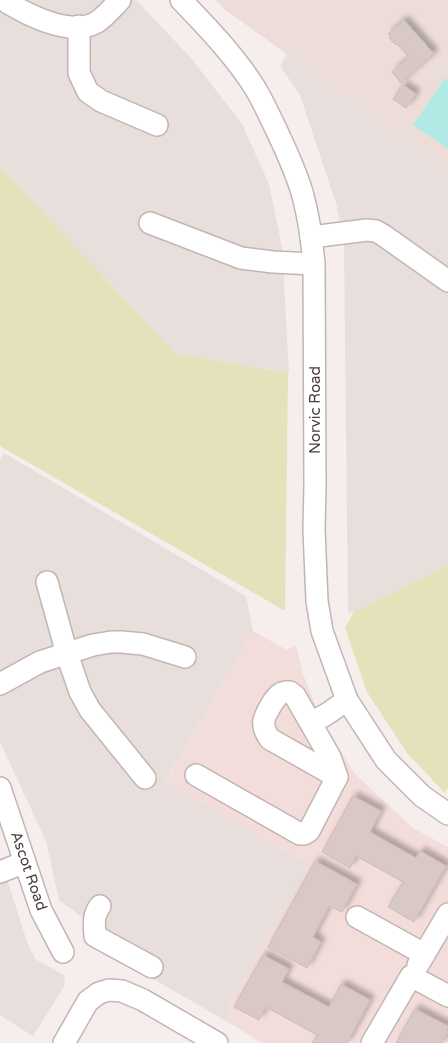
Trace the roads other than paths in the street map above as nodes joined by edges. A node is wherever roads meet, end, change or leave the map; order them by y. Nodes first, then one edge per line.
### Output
1 (6, 0) edge
2 (120, 0) edge
3 (181, 0) edge
4 (79, 26) junction
5 (157, 125) dead end
6 (150, 224) dead end
7 (311, 237) junction
8 (314, 264) junction
9 (448, 281) edge
10 (47, 582) dead end
11 (67, 654) junction
12 (185, 657) dead end
13 (0, 684) edge
14 (347, 700) junction
15 (311, 723) junction
16 (196, 776) dead end
17 (337, 777) junction
18 (145, 778) dead end
19 (0, 788) edge
20 (448, 814) edge
21 (25, 862) junction
22 (0, 872) edge
23 (100, 906) dead end
24 (448, 914) edge
25 (356, 917) dead end
26 (63, 952) dead end
27 (424, 954) junction
28 (152, 967) dead end
29 (411, 976) junction
30 (448, 996) edge
31 (64, 1043) edge
32 (217, 1043) edge
33 (372, 1043) edge

1 - 4 street
2 - 4 street
3 - 7 street, Norvic Road
4 - 5 street
6 - 8 street
7 - 8 street, Norvic Road
7 - 9 street
8 - 14 street, Norvic Road
10 - 11 street
11 - 12 street
11 - 13 street
11 - 18 street
14 - 15 street
14 - 20 street, Norvic Road
15 - 17 street
15 - 17 street
16 - 17 street
19 - 21 street, Ascot Road
21 - 22 street
21 - 26 street, Ascot Road
23 - 28 street
24 - 27 street
25 - 27 street
27 - 29 street
29 - 30 street
29 - 33 street
31 - 32 street

